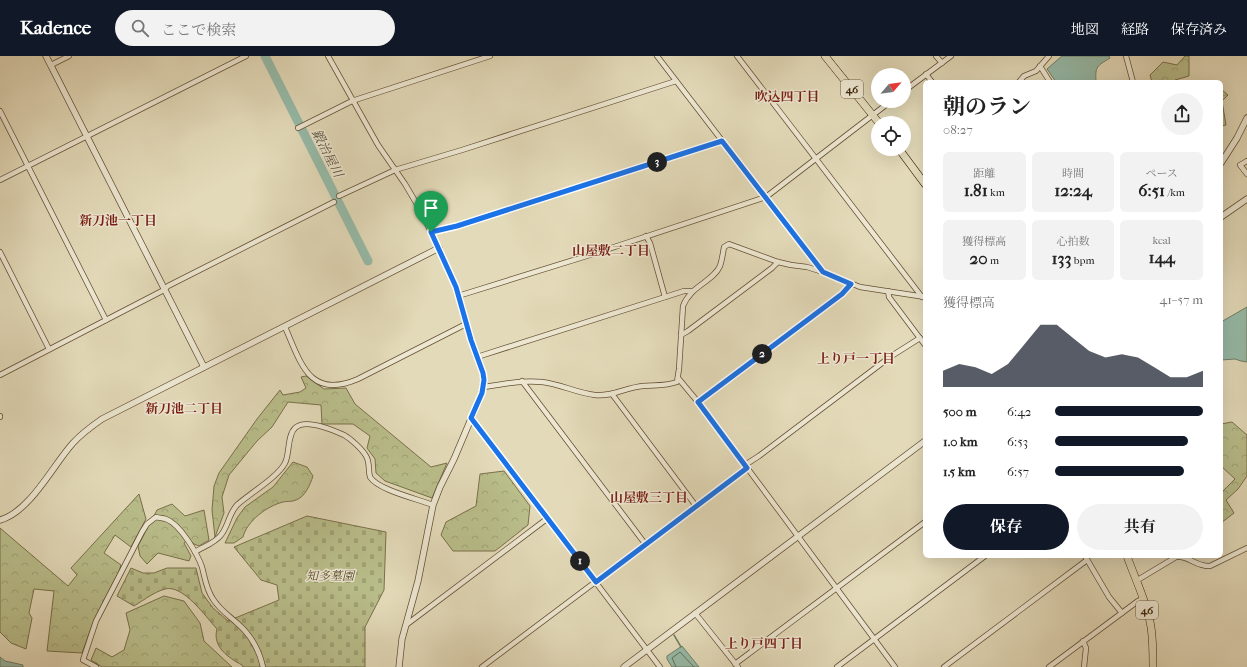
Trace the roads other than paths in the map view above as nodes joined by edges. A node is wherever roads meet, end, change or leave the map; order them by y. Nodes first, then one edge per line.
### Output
1 (46, 56) edge
2 (69, 56) edge
3 (246, 56) edge
4 (328, 56) edge
5 (490, 56) edge
6 (657, 56) edge
7 (737, 56) edge
8 (825, 56) edge
9 (936, 56) edge
10 (951, 56) edge
11 (1049, 56) edge
12 (1126, 56) edge
13 (942, 64) junction
14 (51, 66) junction
15 (1040, 66) junction
16 (926, 74) junction
17 (930, 80) edge
18 (1021, 80) edge
19 (1049, 80) edge
20 (1132, 80) edge
21 (676, 81) junction
22 (911, 86) edge
23 (352, 101) junction
24 (882, 108) edge
25 (0, 110) edge
26 (873, 115) junction
27 (1247, 118) edge
28 (300, 127) dead end
29 (88, 136) junction
30 (722, 141) junction
31 (904, 156) edge
32 (817, 159) junction
33 (1223, 160) edge
34 (1247, 161) edge
35 (28, 166) junction
36 (395, 170) junction
37 (1247, 174) edge
38 (0, 180) edge
39 (923, 181) edge
40 (339, 196) dead end
41 (766, 197) junction
42 (1247, 199) edge
43 (334, 202) dead end
44 (1223, 216) edge
45 (431, 232) junction
46 (646, 236) junction
47 (439, 248) junction
48 (0, 252) edge
49 (778, 262) junction
50 (823, 272) junction
51 (851, 284) junction
52 (165, 289) junction
53 (693, 290) junction
54 (888, 291) junction
55 (458, 296) junction
56 (923, 296) edge
57 (665, 297) junction
58 (923, 297) edge
59 (106, 320) junction
60 (466, 324) junction
61 (284, 326) junction
62 (681, 335) junction
63 (920, 338) junction
64 (923, 342) edge
65 (49, 349) junction
66 (477, 357) junction
67 (204, 367) junction
68 (0, 375) edge
69 (678, 378) junction
70 (522, 381) junction
71 (484, 387) junction
72 (612, 394) junction
73 (698, 402) junction
74 (471, 418) junction
75 (923, 442) edge
76 (746, 466) junction
77 (434, 506) junction
78 (696, 506) junction
79 (548, 518) junction
80 (0, 520) edge
81 (923, 523) edge
82 (798, 536) junction
83 (646, 545) junction
84 (1247, 548) edge
85 (195, 552) junction
86 (982, 558) edge
87 (1086, 558) edge
88 (1128, 558) edge
89 (1174, 558) edge
90 (1186, 558) edge
91 (1136, 581) junction
92 (596, 582) junction
93 (836, 588) junction
94 (1143, 599) junction
95 (695, 613) junction
96 (1122, 613) junction
97 (406, 625) junction
98 (874, 639) junction
99 (1083, 641) junction
100 (647, 650) junction
101 (737, 665) edge
102 (96, 667) edge
103 (263, 667) edge
104 (399, 667) edge
105 (482, 667) edge
106 (624, 667) edge
107 (660, 667) edge
108 (837, 667) edge
109 (895, 667) edge
110 (944, 667) edge
111 (1049, 667) edge
112 (1084, 667) edge
113 (1153, 667) edge

1 - 14 street
2 - 14 street
3 - 29 street
4 - 23 street
5 - 23 street
6 - 21 street
7 - 32 street
8 - 26 main road, 46
9 - 13 street
10 - 13 street
11 - 15 street
12 - 20 street
13 - 16 street
14 - 29 street
15 - 18 street
15 - 19 street
16 - 17 street
16 - 22 street
21 - 30 street
21 - 36 street
23 - 28 street
23 - 36 street
24 - 26 street
25 - 35 street
26 - 32 street
27 - 33 street
29 - 35 street
29 - 52 street
30 - 41 street
30 - 45 street
31 - 39 main road
32 - 41 street
32 - 56 street
34 - 37 street
35 - 38 street
35 - 59 street
36 - 40 street
36 - 45 street
41 - 46 street
41 - 50 street
42 - 44 street
43 - 52 street
45 - 47 street
46 - 55 street
46 - 57 street
47 - 55 street
47 - 61 street
48 - 65 street
49 - 50 street
49 - 53 street
49 - 62 street
50 - 51 street
51 - 54 street
51 - 73 street
52 - 59 street
52 - 67 street
53 - 57 street
53 - 62 street
54 - 58 street
54 - 63 street
55 - 60 street
57 - 66 street
59 - 65 street
60 - 61 street
60 - 66 street
61 - 67 street
62 - 69 street
63 - 64 street
63 - 76 street
65 - 68 street
66 - 71 street
67 - 80 street
69 - 72 street
69 - 73 street
70 - 71 street
70 - 72 street
70 - 83 street
71 - 74 street
72 - 78 street
73 - 76 street
74 - 77 street
74 - 79 street
75 - 82 street
76 - 78 street
76 - 82 street
77 - 85 street
77 - 97 street
78 - 83 street
79 - 92 street
79 - 97 street
81 - 93 street
82 - 93 street
82 - 95 street
83 - 92 street
84 - 90 street
85 - 102 street
85 - 103 street
86 - 98 street
87 - 96 street
87 - 110 street
88 - 91 main road, 46
89 - 91 street
91 - 94 main road, 46
92 - 100 street
92 - 105 street
93 - 98 street
93 - 101 street
94 - 96 street
94 - 113 main road, 46
95 - 100 street
95 - 101 street
96 - 99 street
97 - 104 street
98 - 108 street
98 - 109 street
99 - 111 street
99 - 112 street
100 - 106 street
100 - 107 street

